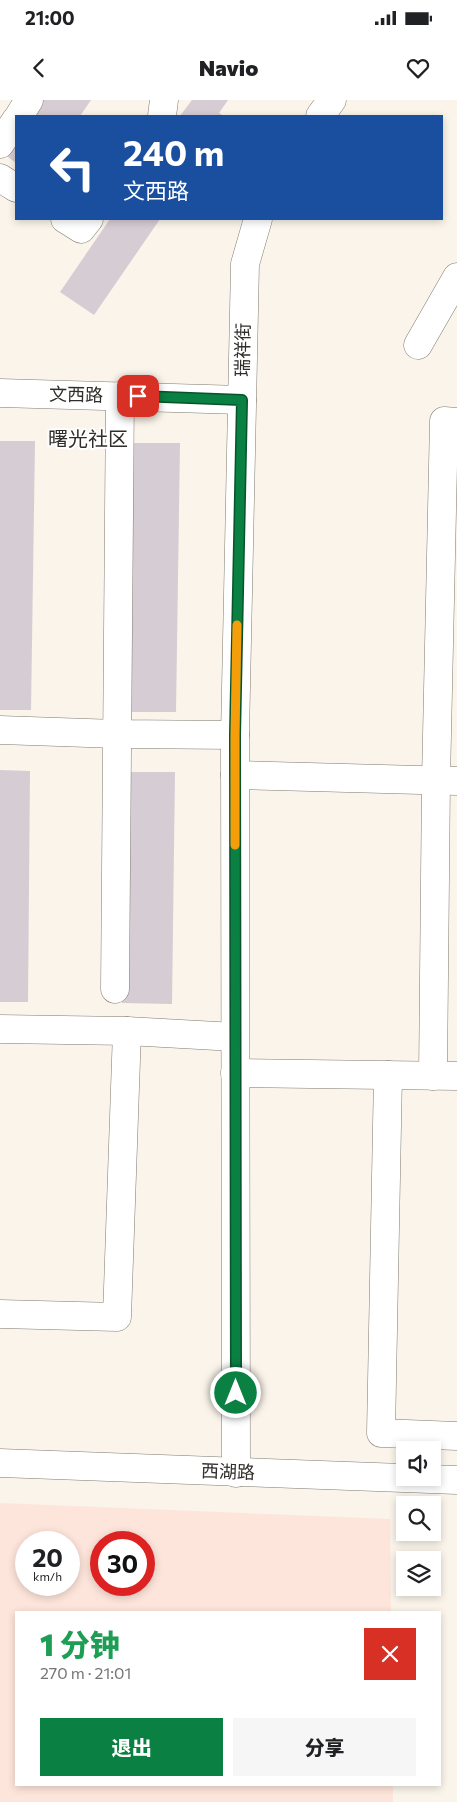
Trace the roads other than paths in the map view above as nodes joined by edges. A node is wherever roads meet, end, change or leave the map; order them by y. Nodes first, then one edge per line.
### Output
1 (30, 100) edge
2 (164, 100) edge
3 (332, 100) edge
4 (20, 115) edge
5 (162, 115) edge
6 (321, 115) edge
7 (15, 122) edge
8 (0, 144) edge
9 (0, 178) edge
10 (15, 187) edge
11 (67, 220) edge
12 (88, 220) edge
13 (258, 220) edge
14 (457, 276) edge
15 (418, 345) dead end
16 (0, 393) edge
17 (120, 396) junction
18 (242, 400) junction
19 (457, 422) edge
20 (0, 730) edge
21 (118, 734) junction
22 (235, 735) junction
23 (235, 775) junction
24 (447, 781) edge
25 (115, 989) dead end
26 (0, 1029) edge
27 (127, 1031) junction
28 (235, 1037) junction
29 (235, 1073) junction
30 (388, 1075) junction
31 (445, 1076) edge
32 (0, 1314) edge
33 (457, 1436) edge
34 (0, 1463) edge
35 (236, 1473) junction
36 (457, 1480) edge

1 - 4 street
2 - 5 street
3 - 6 street
7 - 8 street
9 - 10 street
11 - 12 street
13 - 18 street, 瑞祥街
14 - 15 street
16 - 17 street, 文西路
17 - 18 street, 文西路
17 - 21 street
18 - 22 street, 瑞祥街
19 - 24 street
20 - 21 street
21 - 22 street
21 - 25 street
22 - 23 street, 瑞祥街
23 - 24 street
23 - 28 street, 瑞祥街
24 - 31 street
26 - 27 street
27 - 28 street
27 - 32 street
28 - 29 street, 瑞祥街
29 - 30 street
29 - 35 street, 瑞祥街
30 - 31 street
30 - 33 street
34 - 35 street, 西湖路
35 - 36 street, 西湖路

